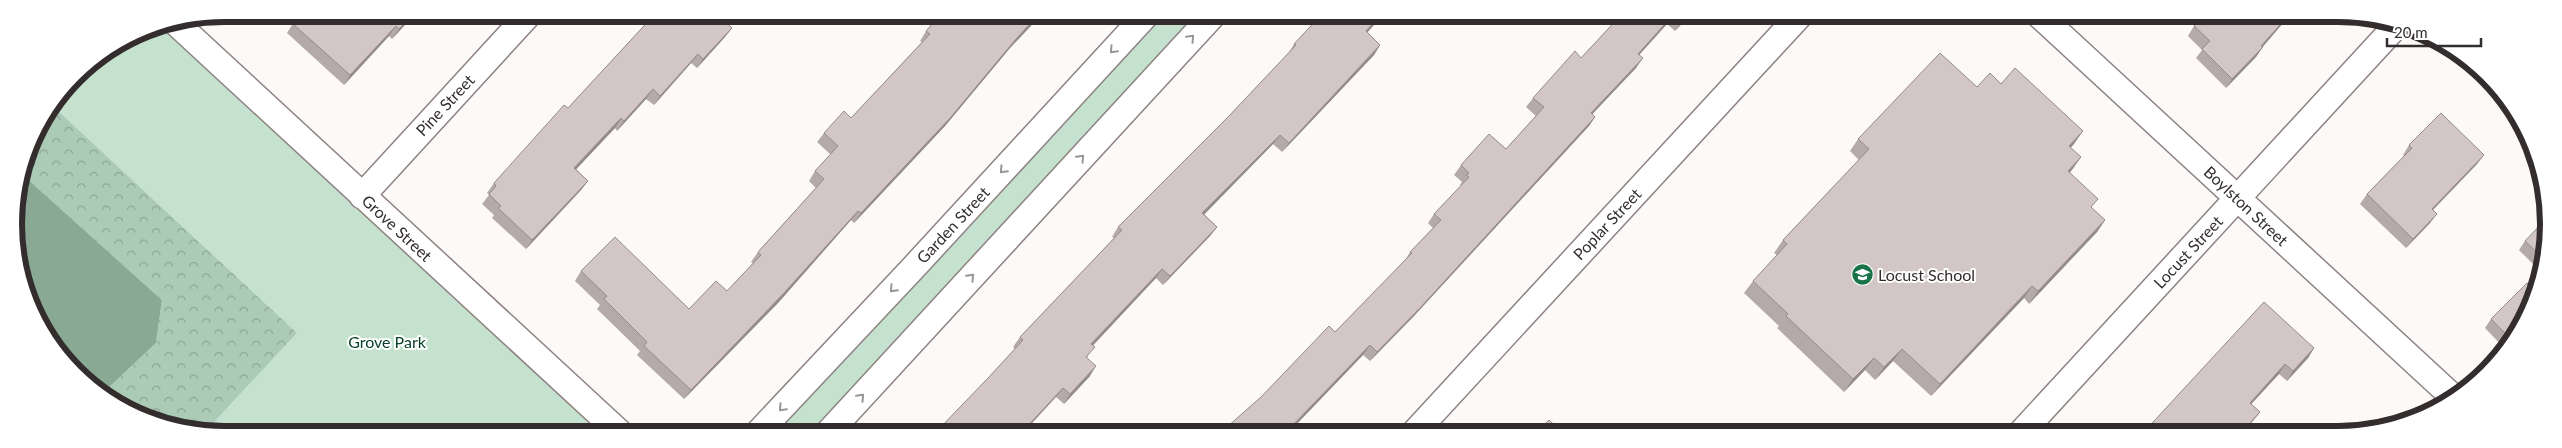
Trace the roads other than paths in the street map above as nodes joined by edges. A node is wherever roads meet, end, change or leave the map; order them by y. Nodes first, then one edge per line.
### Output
1 (522, 22) edge
2 (1139, 22) edge
3 (1207, 22) edge
4 (1794, 22) edge
5 (2047, 22) edge
6 (180, 27) edge
7 (2393, 30) edge
8 (362, 196) junction
9 (2237, 198) junction
10 (2449, 393) edge
11 (612, 426) edge
12 (765, 426) edge
13 (834, 426) edge
14 (1420, 426) edge
15 (2027, 426) edge

1 - 8 street, Pine Street
2 -> 12 street, Garden Street
13 -> 3 street
4 - 14 street, Poplar Street
5 - 9 street, Boylston Street
6 - 8 street, Grove Street
7 - 9 street, Locust Street
8 - 11 street, Grove Street
9 - 10 street, Boylston Street
9 - 15 street, Locust Street

